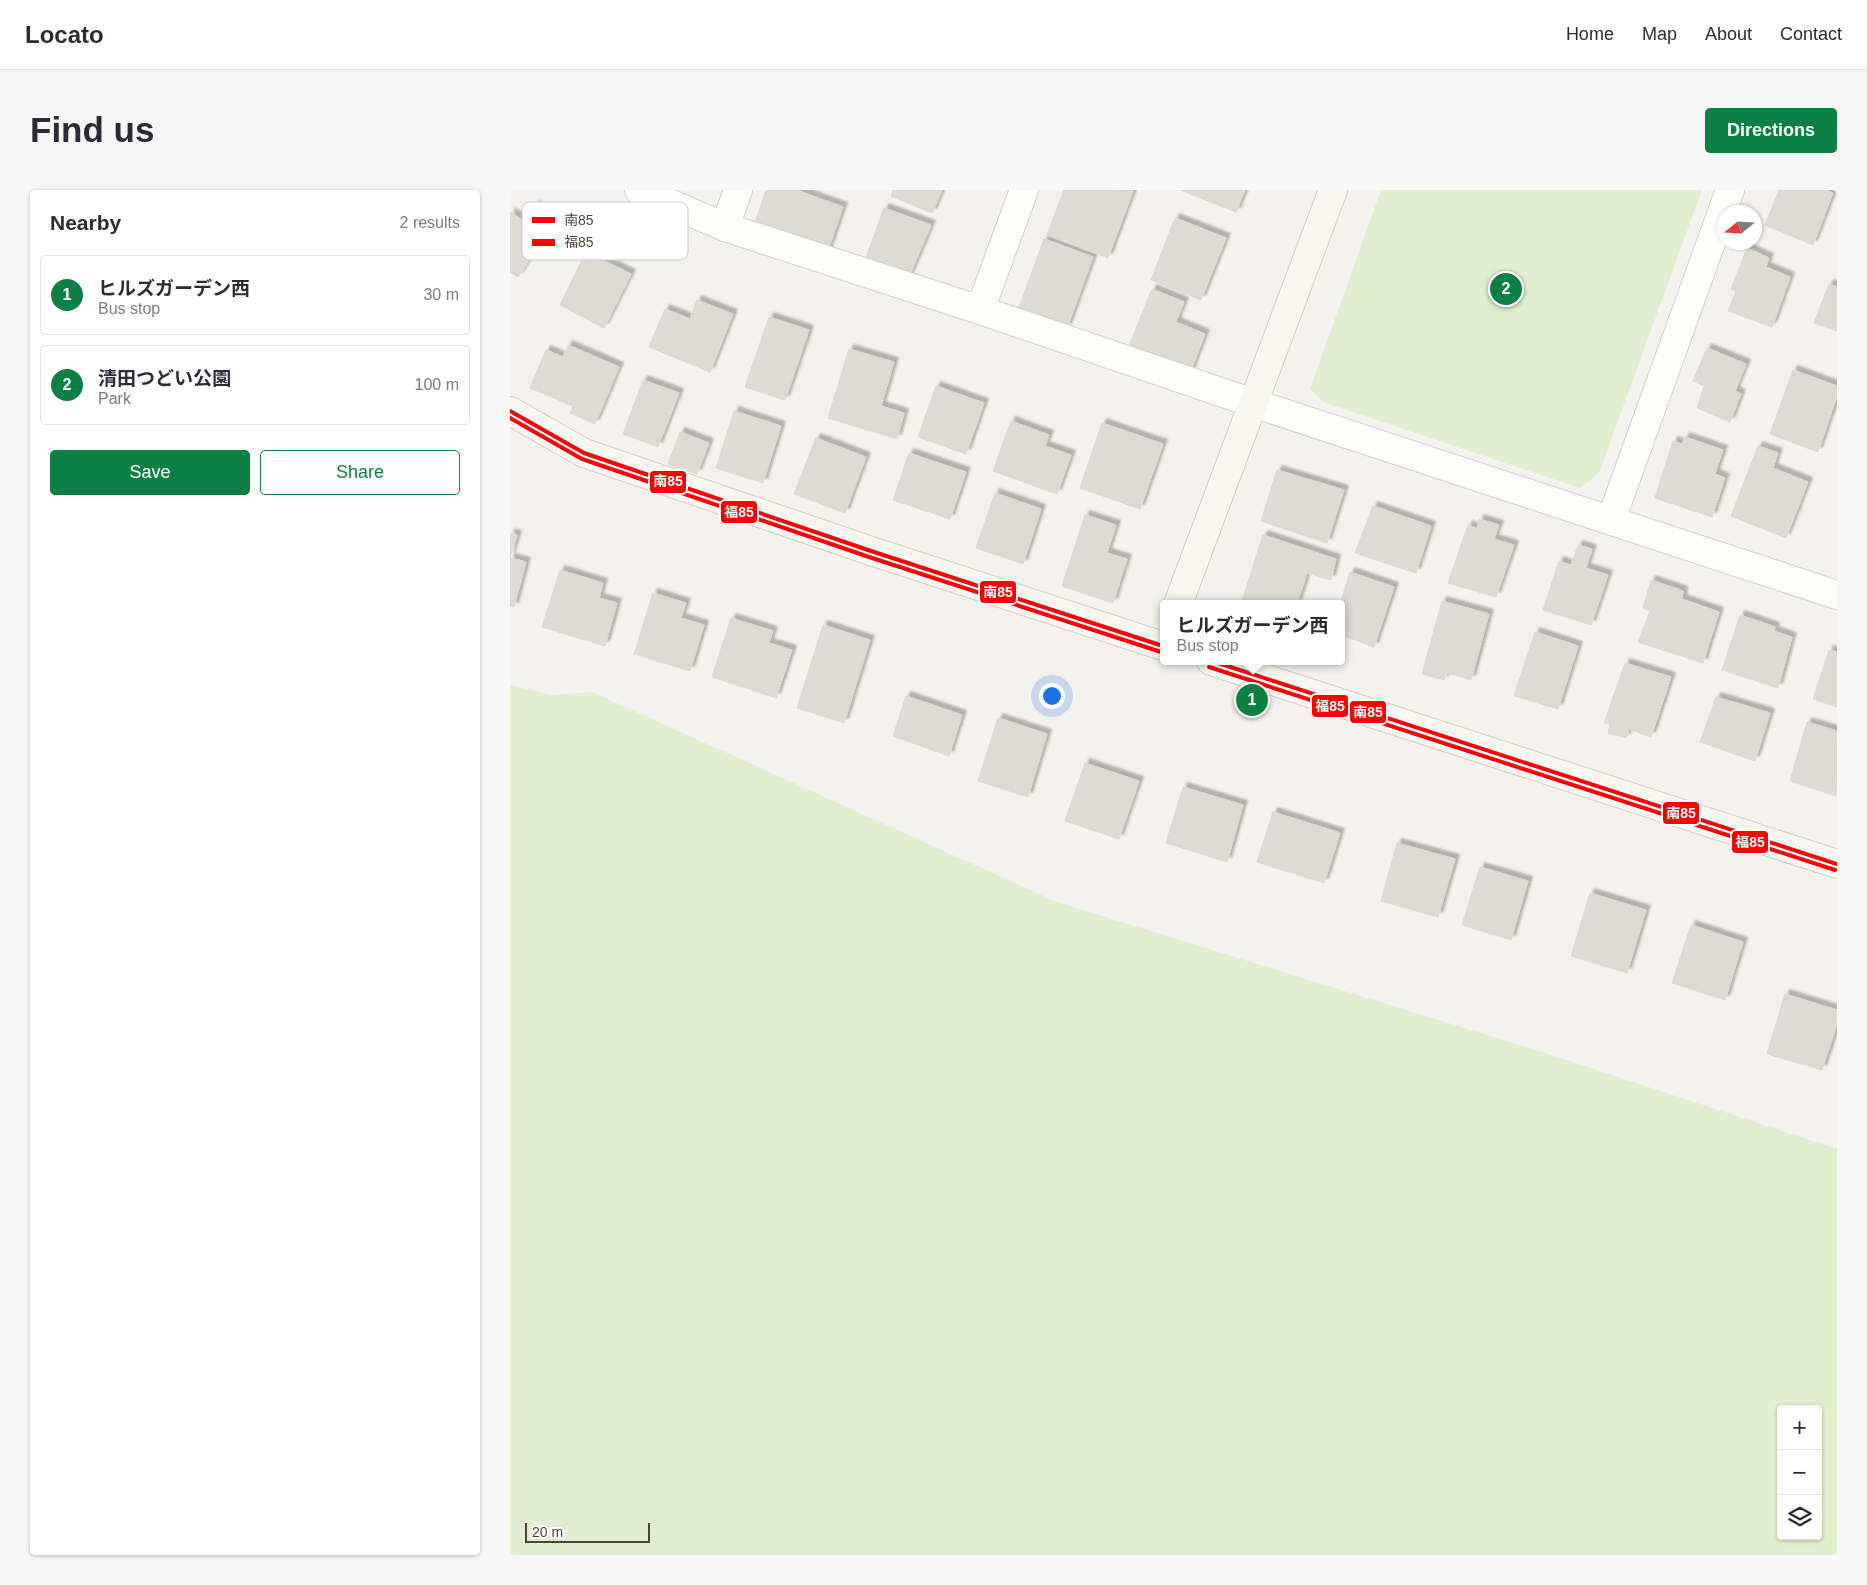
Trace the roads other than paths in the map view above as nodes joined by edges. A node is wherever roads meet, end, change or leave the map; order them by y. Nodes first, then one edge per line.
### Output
1 (639, 190) edge
2 (738, 190) edge
3 (1024, 190) edge
4 (1333, 190) edge
5 (1730, 190) edge
6 (667, 202) edge
7 (688, 211) edge
8 (725, 227) junction
9 (980, 310) junction
10 (1254, 402) junction
11 (510, 411) edge
12 (1611, 520) junction
13 (1835, 590) edge
14 (1180, 600) edge
15 (1160, 644) edge
16 (1223, 665) edge
17 (1837, 864) edge

1 - 6 street
2 - 8 street
3 - 9 street
4 - 10 street
5 - 12 street
7 - 8 street
8 - 9 street
9 - 10 street
10 - 12 street
10 - 14 street
11 - 15 street
12 - 13 street
16 - 17 street

